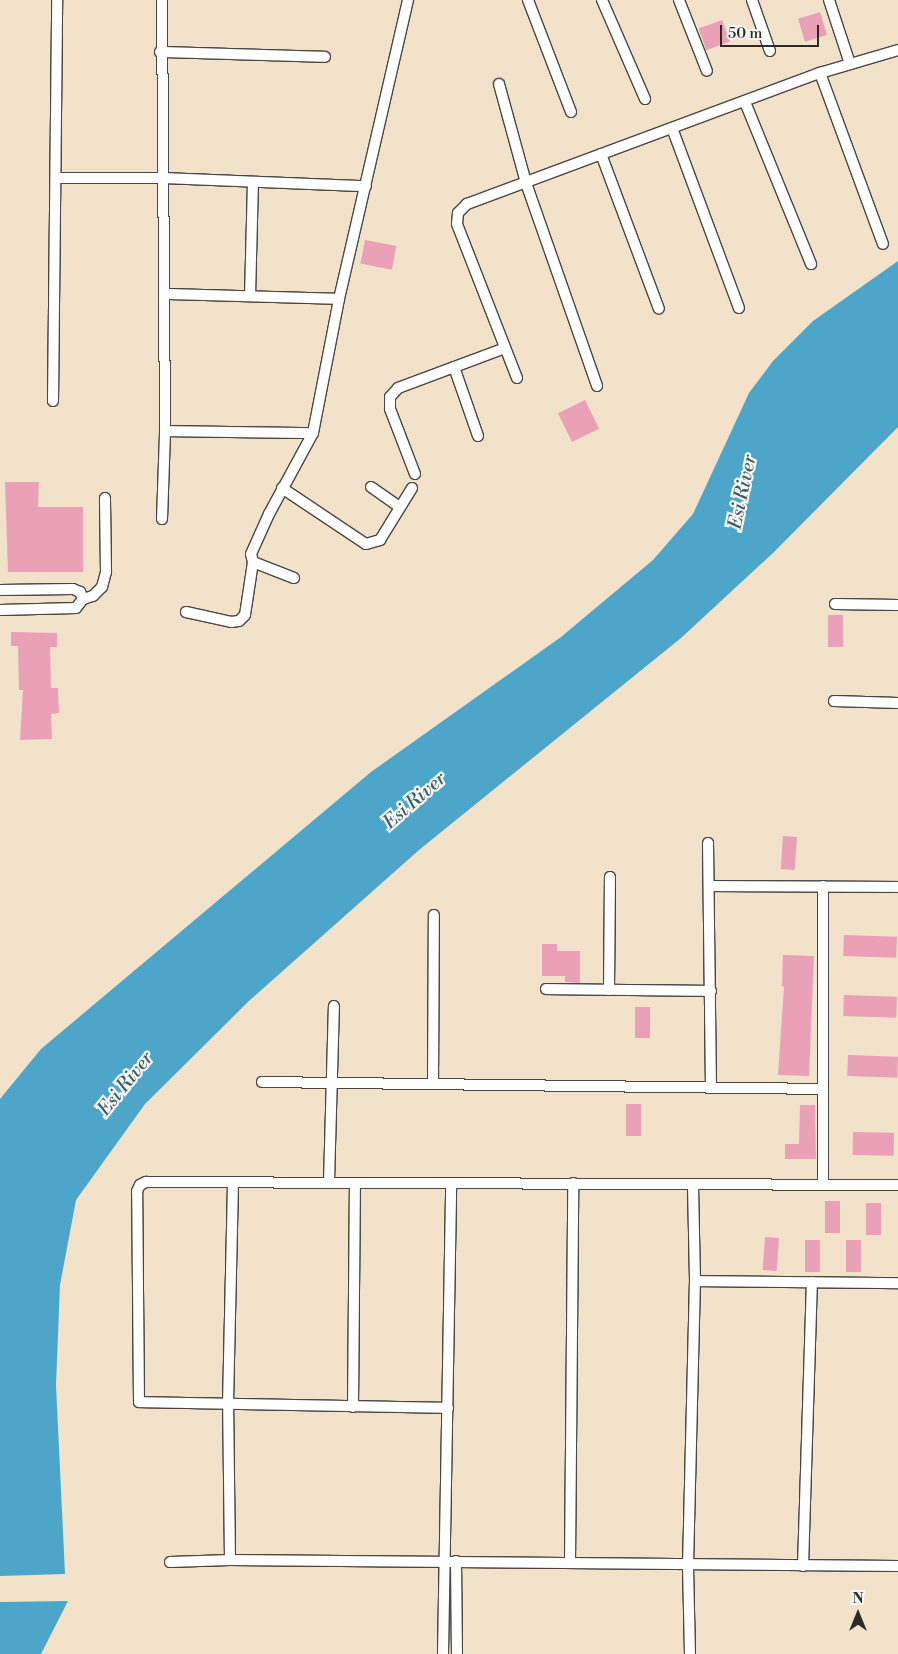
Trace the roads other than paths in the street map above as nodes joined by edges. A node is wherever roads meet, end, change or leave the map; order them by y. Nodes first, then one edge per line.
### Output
1 (57, 0) edge
2 (162, 0) edge
3 (408, 0) edge
4 (528, 0) edge
5 (602, 0) edge
6 (679, 0) edge
7 (752, 0) edge
8 (829, 0) edge
9 (898, 50) edge
10 (770, 51) dead end
11 (160, 52) junction
12 (326, 57) dead end
13 (850, 64) junction
14 (707, 71) dead end
15 (820, 73) junction
16 (499, 84) dead end
17 (645, 99) dead end
18 (745, 102) junction
19 (571, 112) dead end
20 (672, 128) junction
21 (601, 154) junction
22 (57, 178) junction
23 (163, 178) junction
24 (253, 182) junction
25 (526, 183) junction
26 (366, 186) junction
27 (883, 244) dead end
28 (812, 264) dead end
29 (165, 294) junction
30 (250, 296) junction
31 (339, 300) junction
32 (739, 308) dead end
33 (659, 309) dead end
34 (505, 348) junction
35 (454, 367) junction
36 (517, 378) dead end
37 (597, 386) dead end
38 (53, 401) dead end
39 (165, 431) junction
40 (313, 433) junction
41 (478, 436) dead end
42 (415, 474) dead end
43 (371, 487) dead end
44 (282, 488) junction
45 (412, 488) dead end
46 (105, 498) dead end
47 (398, 506) junction
48 (162, 519) dead end
49 (253, 562) junction
50 (294, 578) dead end
51 (0, 590) edge
52 (83, 599) junction
53 (834, 604) dead end
54 (898, 605) edge
55 (0, 610) edge
56 (186, 612) dead end
57 (834, 701) dead end
58 (898, 703) edge
59 (708, 844) dead end
60 (610, 877) dead end
61 (709, 886) junction
62 (823, 886) junction
63 (898, 887) edge
64 (434, 915) dead end
65 (546, 989) dead end
66 (609, 990) junction
67 (711, 991) junction
68 (334, 1006) dead end
69 (262, 1082) dead end
70 (333, 1083) junction
71 (433, 1084) junction
72 (711, 1087) junction
73 (823, 1089) junction
74 (233, 1182) junction
75 (329, 1182) junction
76 (355, 1182) junction
77 (451, 1183) junction
78 (573, 1183) junction
79 (693, 1184) junction
80 (823, 1184) junction
81 (898, 1184) edge
82 (696, 1281) junction
83 (812, 1282) junction
84 (898, 1283) edge
85 (228, 1404) junction
86 (353, 1407) junction
87 (448, 1408) junction
88 (230, 1560) junction
89 (445, 1561) junction
90 (456, 1561) junction
91 (170, 1562) dead end
92 (570, 1562) junction
93 (688, 1566) junction
94 (803, 1566) junction
95 (898, 1566) edge
96 (443, 1654) edge
97 (457, 1654) edge
98 (690, 1654) edge

1 - 22 street
2 - 11 street
3 - 26 street
4 - 19 street
5 - 17 street
6 - 14 street
7 - 10 street
8 - 13 street
9 - 13 street
11 - 12 street
11 - 23 street
13 - 15 street
15 - 18 street
15 - 27 street
16 - 25 street
18 - 20 street
18 - 28 street
20 - 21 street
20 - 32 street
21 - 25 street
21 - 33 street
22 - 23 street
22 - 38 street
23 - 24 street
23 - 29 street
24 - 26 street
24 - 30 street
25 - 34 street
25 - 37 street
26 - 31 street
29 - 30 street
29 - 39 street
30 - 31 street
31 - 40 street
34 - 35 street
34 - 36 street
35 - 41 street
35 - 42 street
39 - 40 street
39 - 48 street
40 - 44 street
43 - 47 street
44 - 47 street
44 - 49 street
45 - 47 street
46 - 52 street
49 - 50 street
49 - 56 street
51 - 52 street
52 - 55 street
53 - 54 street
57 - 58 street
59 - 61 street
60 - 66 street
61 - 62 street
61 - 67 street
62 - 63 street
62 - 73 street
64 - 71 street
65 - 66 street
66 - 67 street
67 - 72 street
68 - 70 street
69 - 70 street
70 - 71 street
70 - 75 street
71 - 72 street
72 - 73 street
73 - 80 street
74 - 75 street
74 - 85 street
74 - 85 street
75 - 76 street
76 - 77 street
76 - 86 street
77 - 78 street
77 - 87 street
78 - 79 street
78 - 92 street
79 - 80 street
79 - 82 street
80 - 81 street
82 - 83 street
82 - 93 street
83 - 84 street
83 - 94 street
85 - 86 street
85 - 88 street
86 - 87 street
87 - 89 street
88 - 89 street
88 - 91 street
89 - 90 street
89 - 96 street
90 - 92 street
90 - 97 street
92 - 93 street
93 - 94 street
93 - 98 street
94 - 95 street

